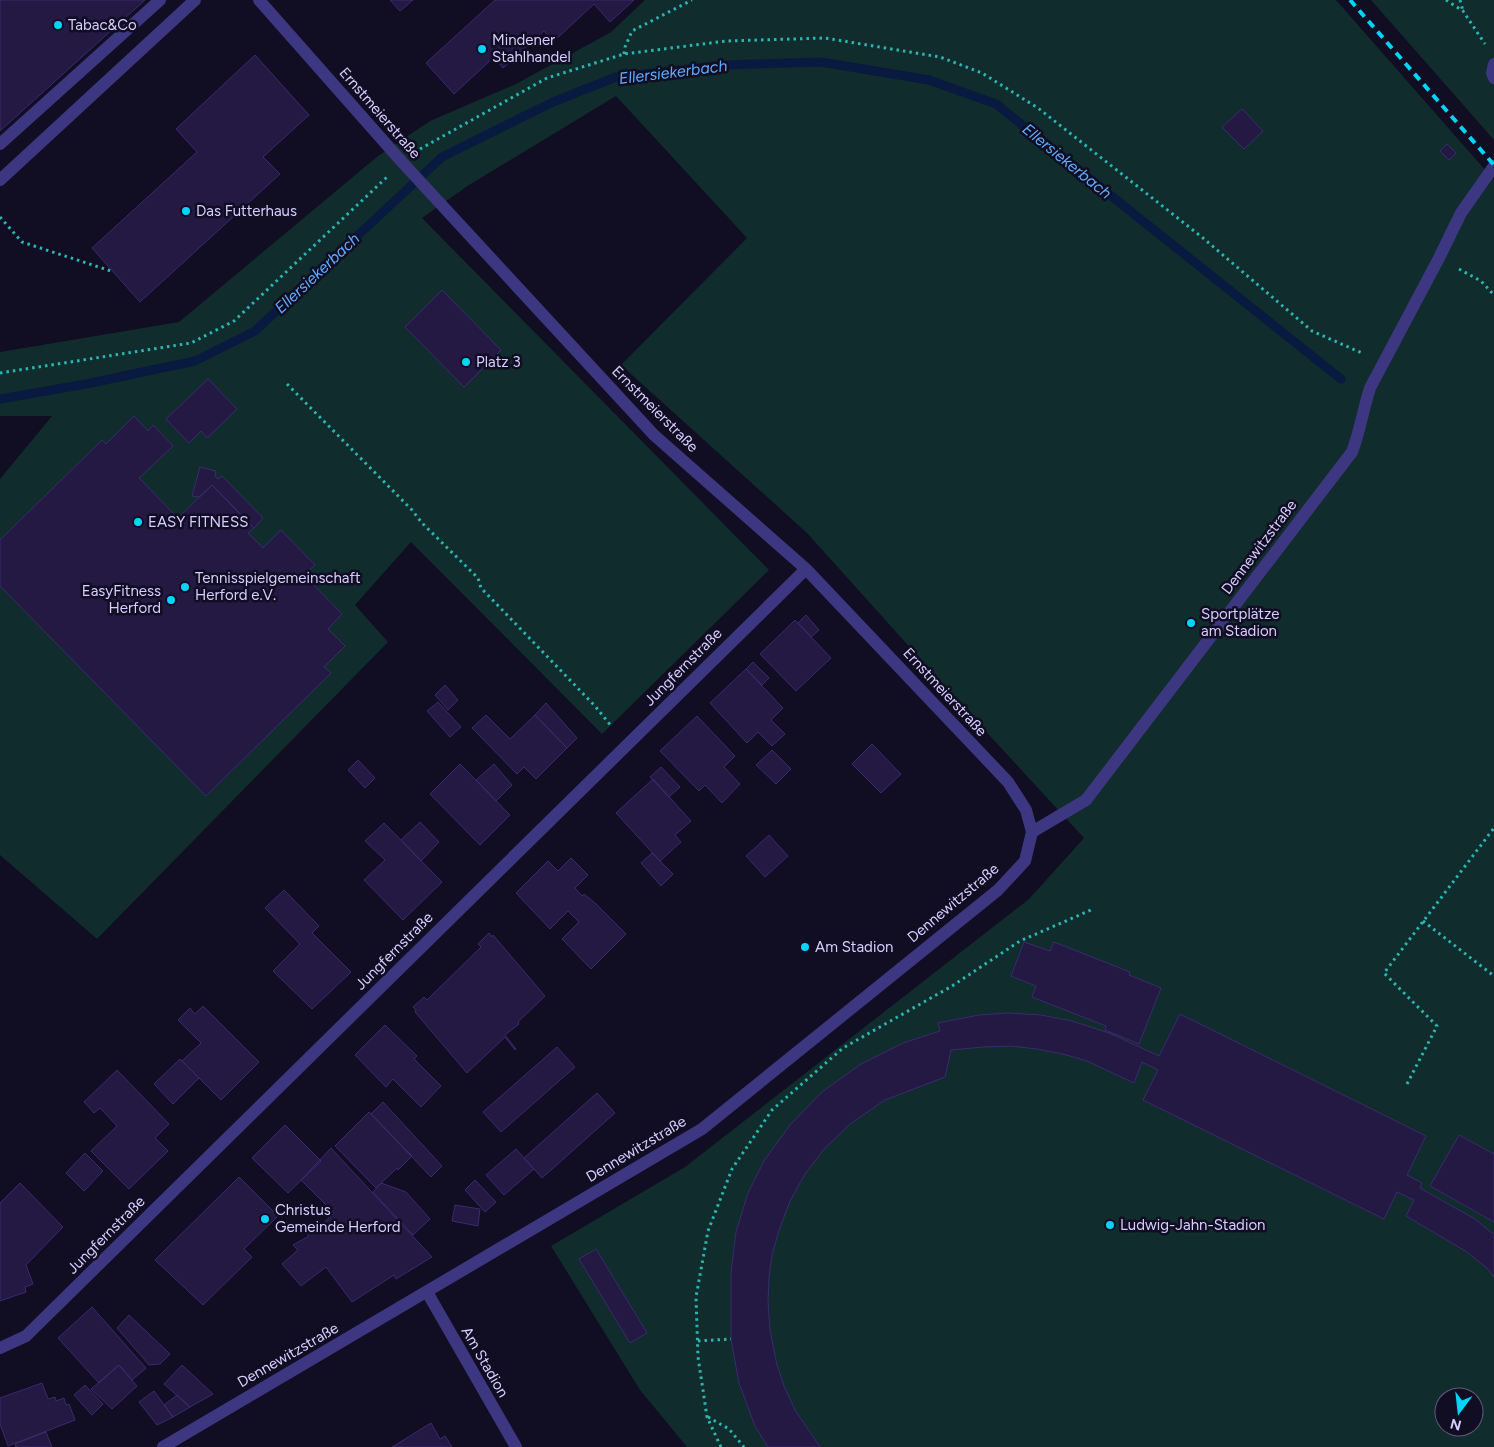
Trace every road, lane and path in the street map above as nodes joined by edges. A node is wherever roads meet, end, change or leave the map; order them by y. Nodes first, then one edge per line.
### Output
1 (160, 0) edge
2 (195, 0) edge
3 (259, 0) edge
4 (692, 0) edge
5 (1446, 0) edge
6 (1460, 0) edge
7 (1463, 11) junction
8 (1489, 49) dead end
9 (624, 54) junction
10 (1494, 64) edge
11 (1494, 78) edge
12 (0, 144) edge
13 (406, 166) junction
14 (1494, 166) edge
15 (0, 180) edge
16 (0, 218) edge
17 (1439, 258) junction
18 (114, 272) dead end
19 (1494, 294) edge
20 (1384, 363) junction
21 (0, 373) edge
22 (287, 384) dead end
23 (806, 569) junction
24 (627, 746) junction
25 (1494, 828) edge
26 (1032, 832) junction
27 (1092, 910) dead end
28 (1423, 922) junction
29 (1494, 976) edge
30 (1407, 1084) dead end
31 (427, 1292) junction
32 (731, 1339) dead end
33 (698, 1341) junction
34 (0, 1348) edge
35 (708, 1417) junction
36 (163, 1447) edge
37 (516, 1447) edge
38 (721, 1447) edge
39 (744, 1447) edge

1 - 12 street
2 - 15 street
3 - 13 street, Ernstmeierstraße
4 - 9 path
5 - 7 path
6 - 7 path
7 - 8 path
9 - 13 path
9 - 20 path
10 - 11 street
13 - 21 path
13 - 23 street, Ernstmeierstraße
14 - 17 street, Dennewitzstraße
16 - 18 path
17 - 19 path
17 - 20 street, Dennewitzstraße
20 - 26 street, Dennewitzstraße
22 - 24 path
23 - 24 street, Jungfernstraße
23 - 26 street, Ernstmeierstraße
24 - 34 street, Jungfernstraße
25 - 28 path
26 - 31 street, Dennewitzstraße
27 - 33 path
28 - 29 path
28 - 30 path
31 - 36 street, Dennewitzstraße
31 - 37 street, Am Stadion
32 - 33 path
33 - 35 path
35 - 38 path
35 - 39 path

